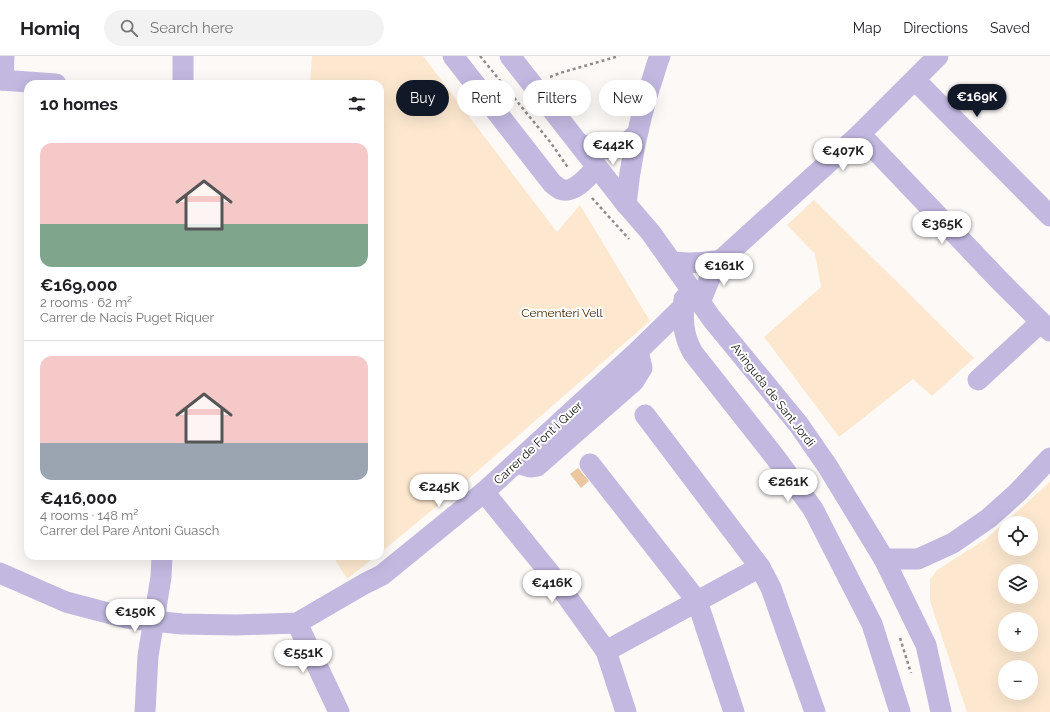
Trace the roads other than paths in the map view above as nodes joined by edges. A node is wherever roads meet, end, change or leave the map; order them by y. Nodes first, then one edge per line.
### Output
1 (4, 56) edge
2 (183, 56) edge
3 (453, 56) edge
4 (510, 56) edge
5 (660, 56) edge
6 (938, 56) edge
7 (1, 80) edge
8 (182, 80) edge
9 (915, 80) junction
10 (24, 82) edge
11 (637, 134) junction
12 (860, 134) junction
13 (579, 144) junction
14 (596, 167) junction
15 (626, 204) junction
16 (1050, 216) edge
17 (721, 260) junction
18 (678, 269) junction
19 (692, 304) junction
20 (1046, 326) edge
21 (978, 380) dead end
22 (645, 415) dead end
23 (1050, 458) edge
24 (590, 464) dead end
25 (484, 492) junction
26 (884, 559) junction
27 (162, 560) edge
28 (760, 567) junction
29 (0, 573) edge
30 (697, 601) junction
31 (153, 621) junction
32 (297, 623) junction
33 (606, 651) junction
34 (145, 712) edge
35 (339, 712) edge
36 (626, 712) edge
37 (734, 712) edge
38 (815, 712) edge
39 (900, 712) edge
40 (941, 712) edge

1 - 7 street
2 - 8 street
3 - 14 street
4 - 13 street
5 - 11 street
6 - 9 street
7 - 10 street
9 - 12 street
9 - 16 street
11 - 13 street
11 - 15 street
12 - 17 street
12 - 20 street
13 - 14 street
14 - 15 street
15 - 18 street
17 - 18 street
17 - 19 street
18 - 19 street
19 - 25 street, Carrer de Font i Quer
19 - 26 street, Avinguda de Sant Jordi
19 - 39 street
20 - 21 street
22 - 28 street
23 - 26 street
24 - 30 street
25 - 32 street, Carrer de Font i Quer
25 - 33 street
26 - 40 street, Avinguda de Sant Jordi
27 - 31 street
28 - 30 street
28 - 38 street
29 - 31 street, Carrer de Font i Quer
30 - 33 street
30 - 37 street
31 - 32 street, Carrer de Font i Quer
31 - 34 street
32 - 35 street
33 - 36 street

